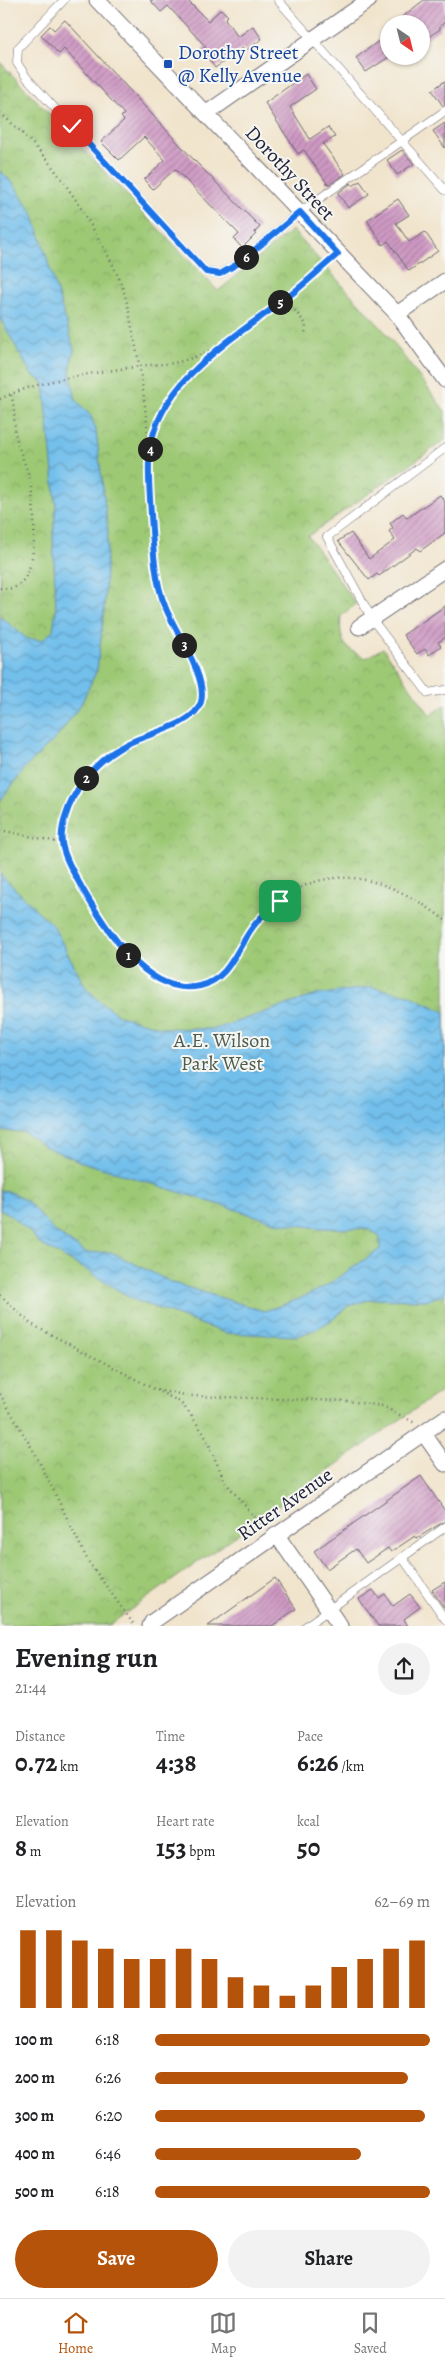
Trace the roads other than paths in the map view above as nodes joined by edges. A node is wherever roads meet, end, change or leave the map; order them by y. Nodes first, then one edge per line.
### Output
1 (64, 0) edge
2 (97, 0) edge
3 (278, 0) edge
4 (368, 0) edge
5 (313, 39) junction
6 (445, 111) edge
7 (207, 113) junction
8 (403, 140) junction
9 (445, 190) edge
10 (300, 212) junction
11 (445, 281) edge
12 (398, 314) junction
13 (445, 380) edge
14 (445, 448) edge
15 (445, 569) edge
16 (366, 623) junction
17 (445, 690) edge
18 (445, 1418) edge
19 (424, 1434) junction
20 (445, 1464) edge
21 (445, 1526) edge
22 (274, 1536) junction
23 (402, 1557) junction
24 (329, 1609) junction
25 (445, 1619) edge
26 (150, 1626) edge
27 (306, 1626) edge
28 (340, 1626) edge

1 - 10 lane
2 - 7 street, Dorothy Street
3 - 5 lane
4 - 5 street
5 - 7 street
5 - 8 lane
6 - 8 lane
7 - 10 street, Dorothy Street
8 - 9 lane
8 - 10 lane
10 - 12 street, Dorothy Street
11 - 12 street
12 - 13 street, Dorothy Street
14 - 16 lane
15 - 16 street
16 - 17 lane
18 - 19 street, Ritter Avenue
19 - 20 street
19 - 22 street, Ritter Avenue
21 - 23 lane
22 - 24 street
22 - 26 street, Ritter Avenue
23 - 24 lane
23 - 25 lane
24 - 27 lane
24 - 28 street

